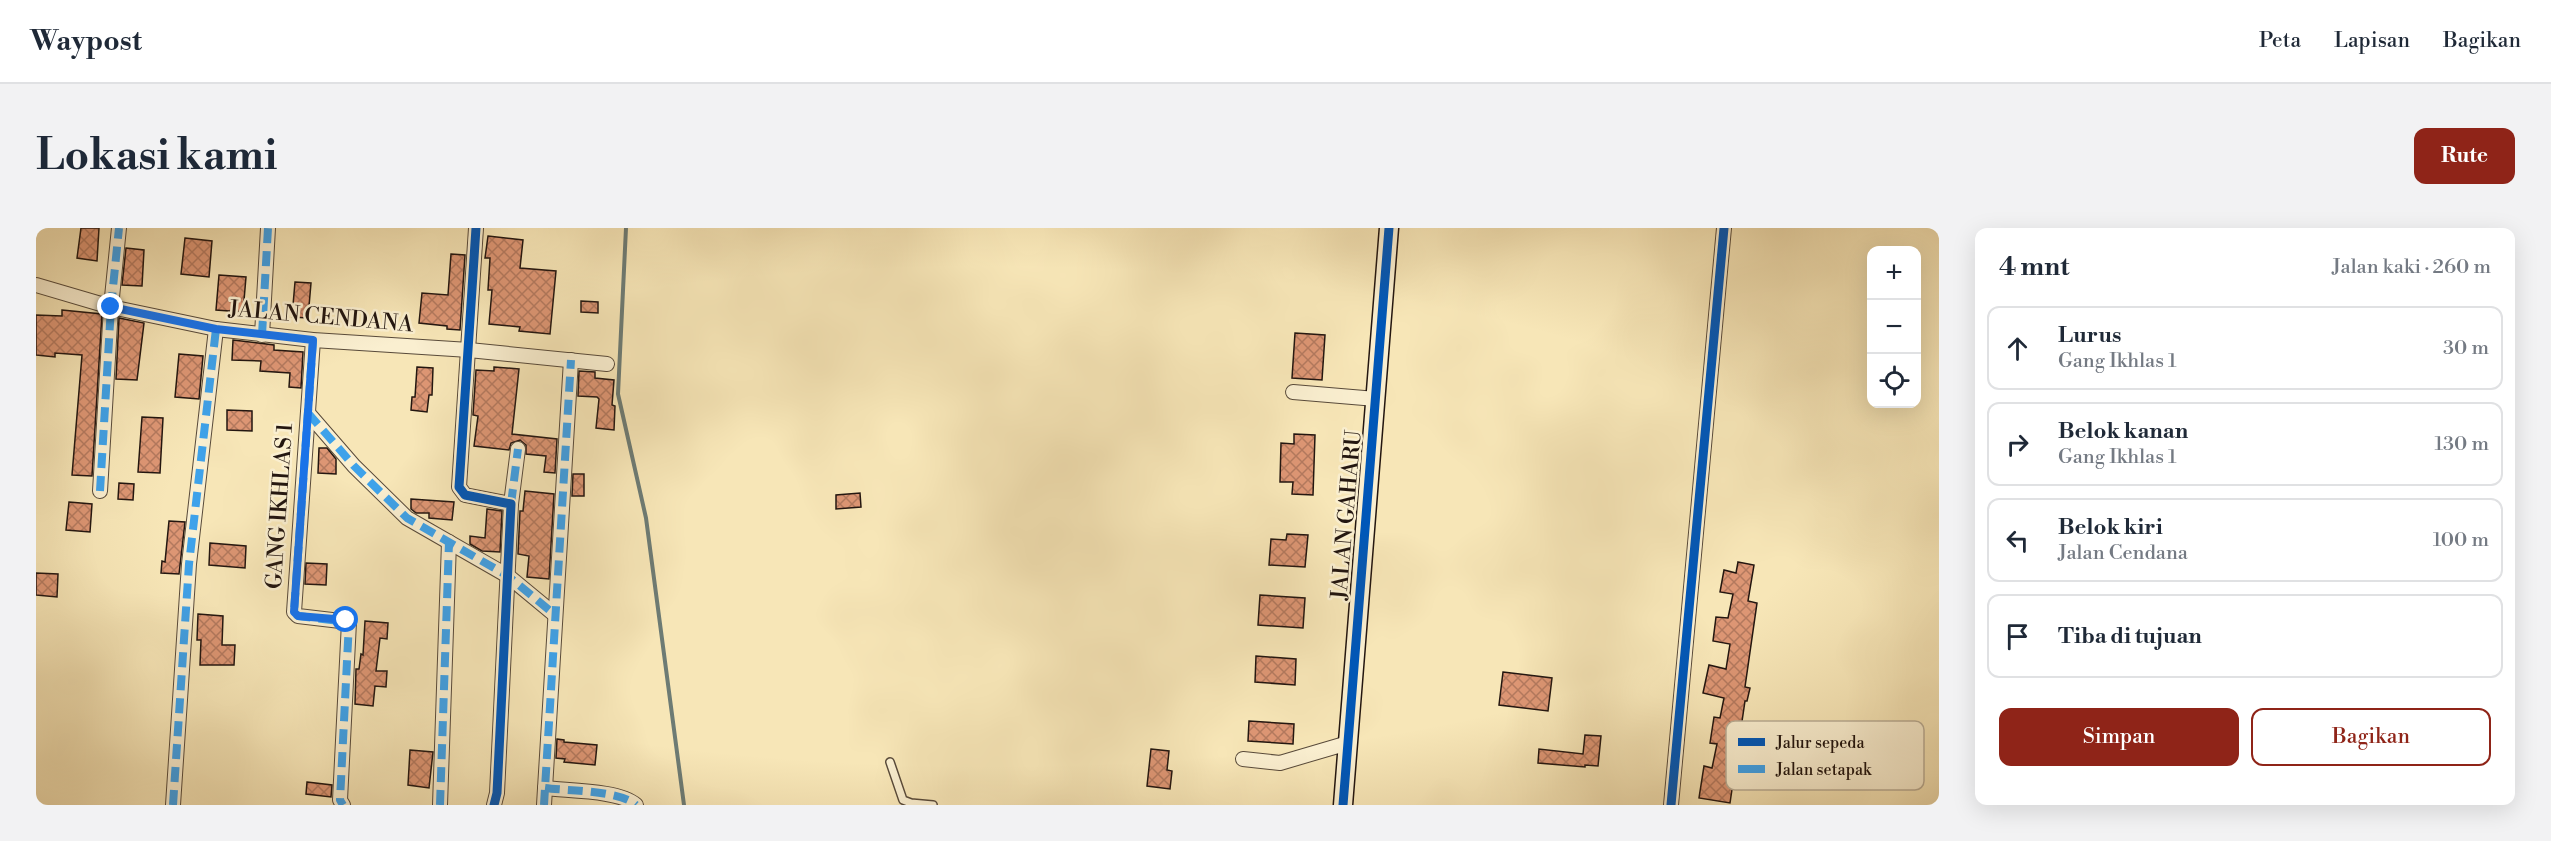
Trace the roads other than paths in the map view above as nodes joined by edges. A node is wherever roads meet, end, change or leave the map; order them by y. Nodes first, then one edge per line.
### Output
1 (119, 228) edge
2 (268, 228) edge
3 (476, 228) edge
4 (1389, 228) edge
5 (1724, 228) edge
6 (36, 285) edge
7 (111, 307) junction
8 (216, 329) junction
9 (262, 335) junction
10 (313, 340) junction
11 (469, 350) junction
12 (571, 360) junction
13 (607, 364) dead end
14 (1293, 392) dead end
15 (1376, 399) junction
16 (308, 413) junction
17 (518, 449) dead end
18 (100, 491) dead end
19 (510, 504) junction
20 (449, 542) junction
21 (508, 576) junction
22 (554, 614) junction
23 (1348, 743) junction
24 (1243, 759) dead end
25 (890, 762) dead end
26 (545, 788) junction
27 (173, 805) edge
28 (343, 805) edge
29 (440, 805) edge
30 (494, 805) edge
31 (544, 805) edge
32 (636, 805) edge
33 (933, 805) edge
34 (1343, 805) edge
35 (1671, 805) edge

1 - 7 street
2 - 9 street
3 - 11 street
4 - 15 street, JALAN GAHARU
5 - 35 street
6 - 7 street, JALAN CENDANA
7 - 8 street, JALAN CENDANA
7 - 18 street
8 - 9 street, JALAN CENDANA
8 - 27 street
9 - 10 street, JALAN CENDANA
10 - 11 street, JALAN CENDANA
10 - 16 street, GANG IKHLAS 1
11 - 12 street, JALAN CENDANA
11 - 19 street
12 - 13 street, JALAN CENDANA
12 - 22 street
14 - 15 street
15 - 23 street, JALAN GAHARU
16 - 20 street
16 - 28 street, GANG IKHLAS 1
17 - 19 street
19 - 21 street
20 - 21 street
20 - 29 street
21 - 22 street
21 - 30 street
22 - 26 street
23 - 24 street
23 - 34 street, JALAN GAHARU
25 - 33 lane
26 - 31 street
26 - 32 street

